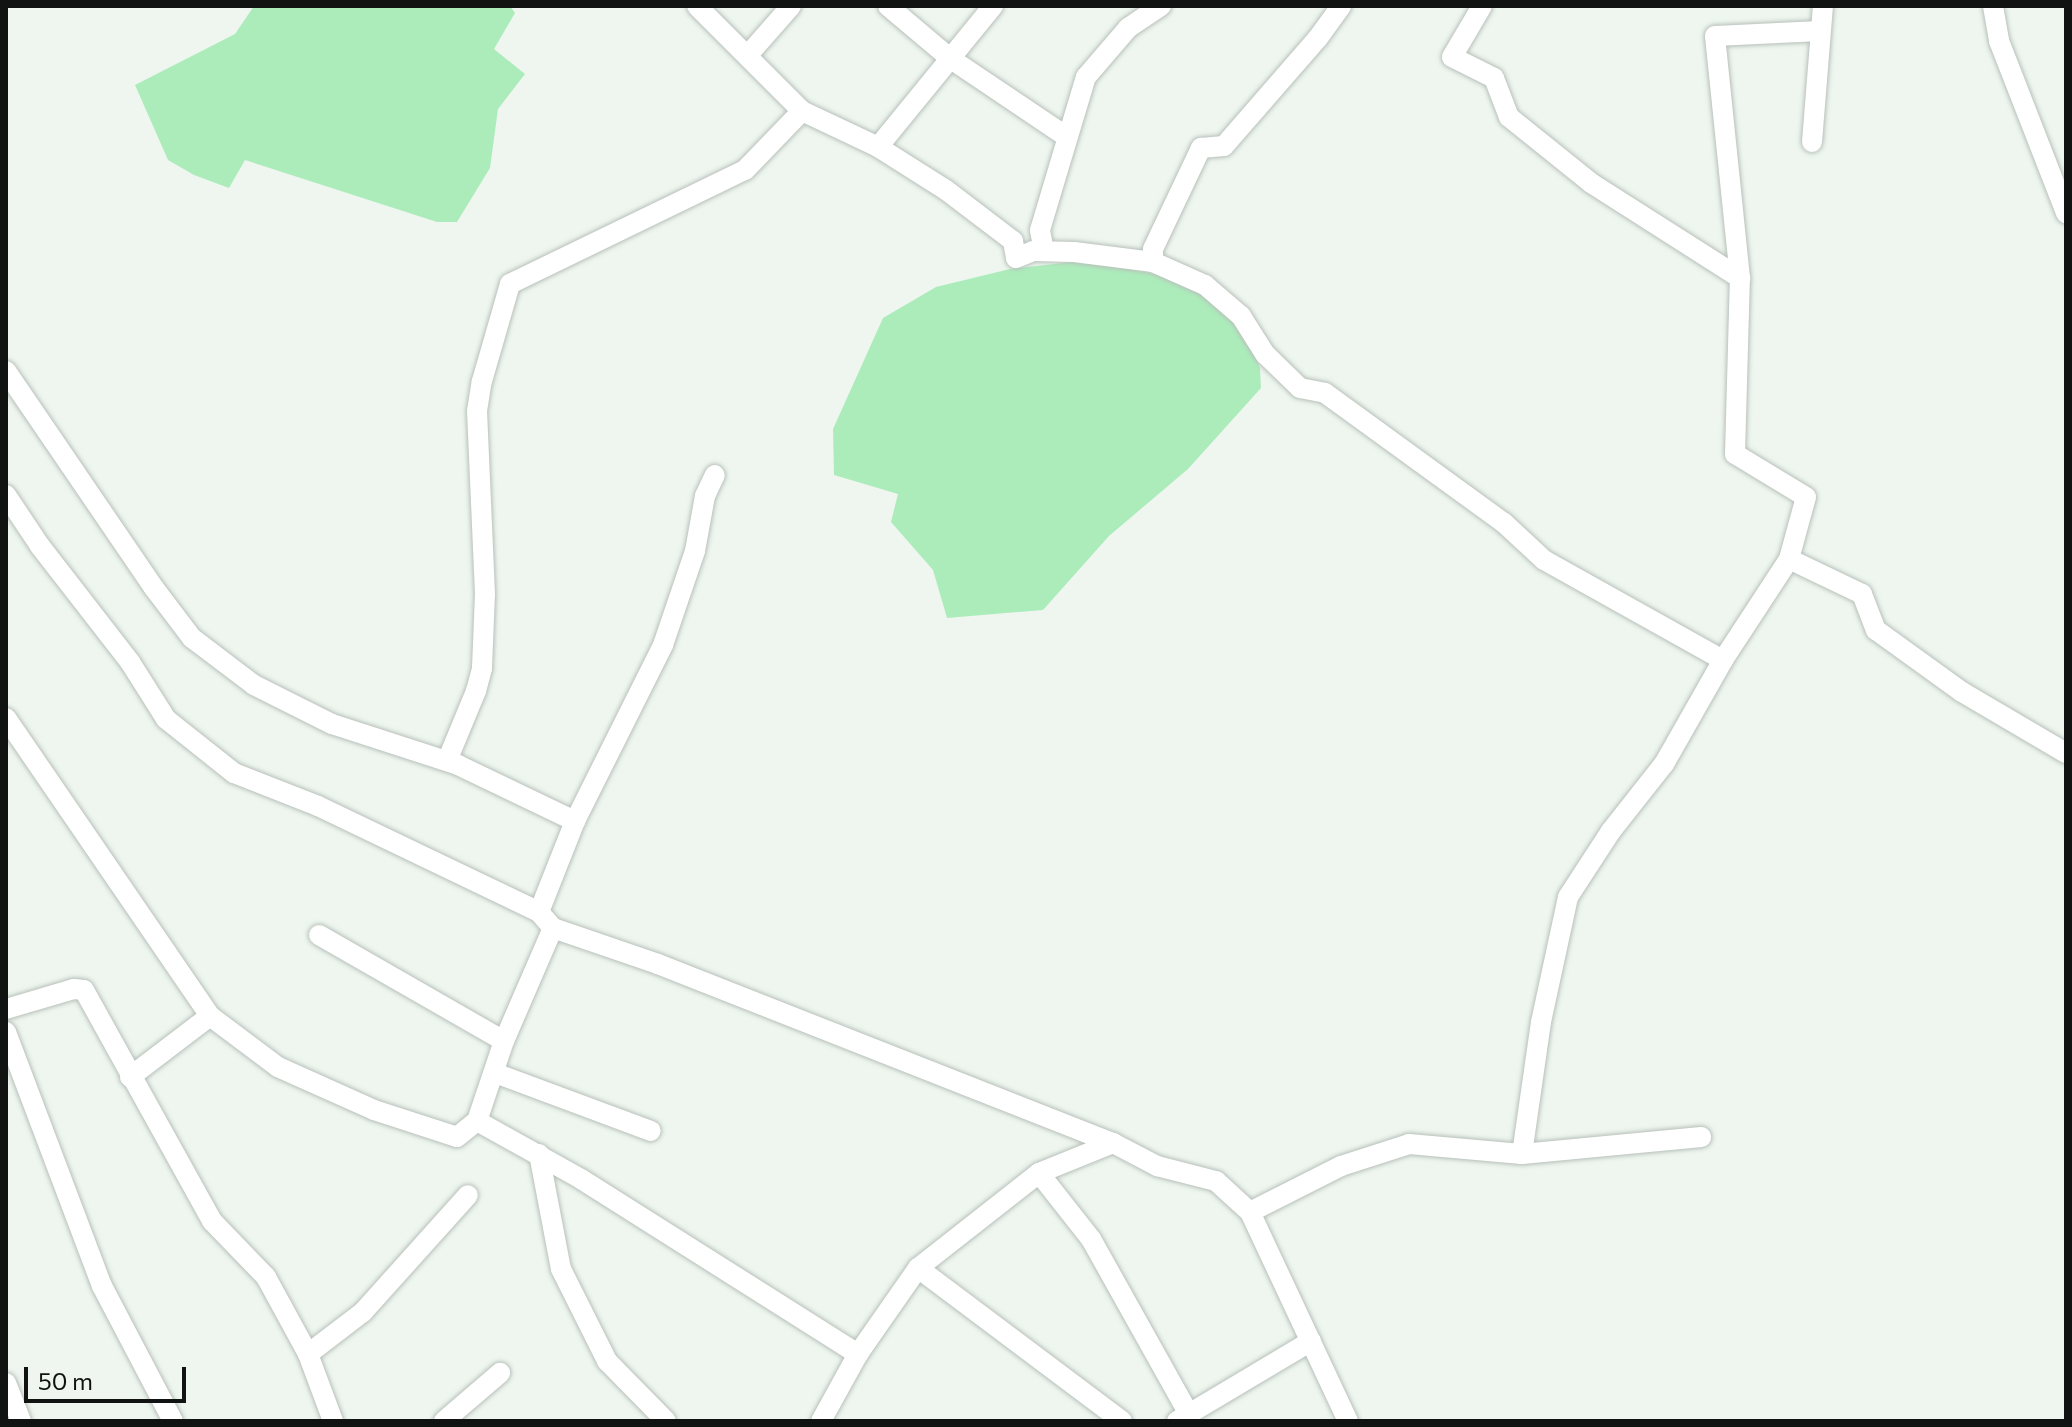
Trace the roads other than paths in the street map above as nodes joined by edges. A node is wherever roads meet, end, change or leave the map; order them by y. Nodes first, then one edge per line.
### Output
1 (697, 6) edge
2 (791, 6) edge
3 (888, 6) edge
4 (993, 6) edge
5 (1161, 6) edge
6 (1341, 6) edge
7 (1823, 6) edge
8 (1993, 6) edge
9 (1473, 10) edge
10 (1820, 31) junction
11 (748, 55) junction
12 (951, 59) junction
13 (802, 111) junction
14 (1067, 137) junction
15 (1812, 142) dead end
16 (878, 147) junction
17 (2066, 213) edge
18 (1044, 251) junction
19 (1153, 262) junction
20 (1740, 278) junction
21 (6, 371) edge
22 (715, 475) dead end
23 (6, 495) edge
24 (1789, 559) junction
25 (1723, 660) junction
26 (6, 718) edge
27 (2063, 744) edge
28 (447, 761) junction
29 (575, 821) junction
30 (539, 912) junction
31 (553, 928) junction
32 (319, 935) dead end
33 (6, 1009) edge
34 (210, 1016) junction
35 (6, 1032) edge
36 (504, 1041) junction
37 (495, 1073) junction
38 (130, 1077) junction
39 (477, 1121) junction
40 (651, 1131) dead end
41 (1701, 1137) dead end
42 (1113, 1143) junction
43 (539, 1154) junction
44 (1522, 1154) junction
45 (1039, 1173) junction
46 (468, 1195) dead end
47 (1250, 1212) junction
48 (918, 1268) junction
49 (1311, 1341) junction
50 (308, 1354) junction
51 (858, 1354) junction
52 (500, 1373) dead end
53 (6, 1383) edge
54 (827, 1417) edge
55 (1183, 1417) edge
56 (21, 1421) edge
57 (173, 1421) edge
58 (333, 1421) edge
59 (444, 1421) edge
60 (666, 1421) edge
61 (1122, 1421) edge
62 (1348, 1421) edge

1 - 11 street
2 - 11 street
3 - 12 street
4 - 12 street
5 - 14 street
6 - 19 street
7 - 10 street
8 - 17 street
9 - 20 street
10 - 15 street
10 - 20 street
11 - 13 street
12 - 14 street
12 - 16 street
13 - 16 street
13 - 28 street
14 - 18 street
16 - 18 street
18 - 19 street
19 - 25 street
20 - 24 street
21 - 28 street
22 - 29 street
23 - 30 street
24 - 25 street
24 - 27 street
25 - 44 street
26 - 34 street
28 - 29 street
29 - 30 street
30 - 31 street
31 - 36 street
31 - 42 street
32 - 36 street
33 - 38 street
34 - 38 street
34 - 39 street
35 - 57 street
36 - 37 street
37 - 39 street
37 - 40 street
38 - 50 street
39 - 43 street
41 - 44 street
42 - 45 street
42 - 47 street
43 - 51 street
43 - 60 street
44 - 47 street
45 - 48 street
45 - 55 street
46 - 50 street
47 - 49 street
48 - 51 street
48 - 61 street
49 - 55 street
49 - 62 street
50 - 58 street
51 - 54 street
52 - 59 street
53 - 56 street

